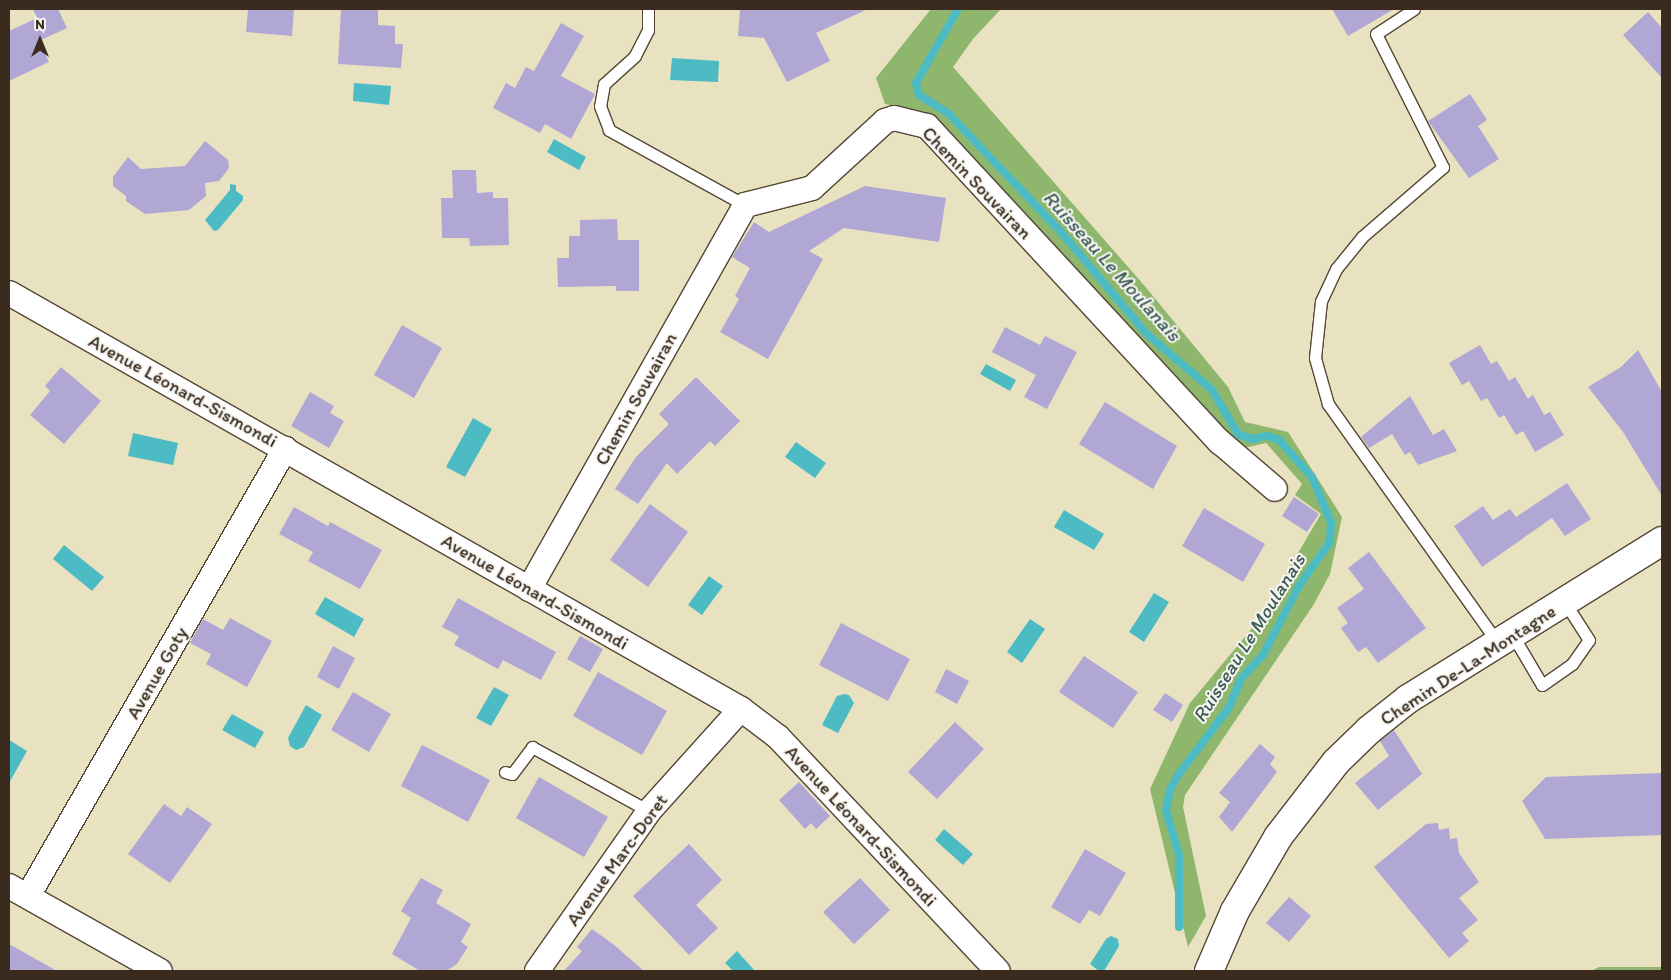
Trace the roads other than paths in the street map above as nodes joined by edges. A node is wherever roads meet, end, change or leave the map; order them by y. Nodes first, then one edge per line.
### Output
1 (648, 9) edge
2 (1414, 9) edge
3 (745, 205) junction
4 (9, 293) edge
5 (285, 449) junction
6 (1275, 489) dead end
7 (1662, 541) edge
8 (530, 590) junction
9 (1564, 601) junction
10 (1505, 638) junction
11 (741, 709) junction
12 (505, 772) dead end
13 (649, 811) junction
14 (18, 891) edge
15 (160, 971) edge
16 (537, 971) edge
17 (998, 971) edge
18 (1208, 971) edge

1 - 3 lane
2 - 10 lane
3 - 6 street, Chemin Souvairan
3 - 8 street, Chemin Souvairan
4 - 5 street, Avenue Léonard-Sismondi
5 - 8 street, Avenue Léonard-Sismondi
5 - 14 street, Avenue Goty
7 - 9 street, Chemin De-La-Montagne
8 - 11 street, Avenue Léonard-Sismondi
9 - 10 street, Chemin De-La-Montagne
9 - 10 lane
10 - 18 street, Chemin De-La-Montagne
11 - 13 street, Avenue Marc-Doret
11 - 17 street, Avenue Léonard-Sismondi
12 - 13 lane
13 - 16 street, Avenue Marc-Doret
14 - 15 street

